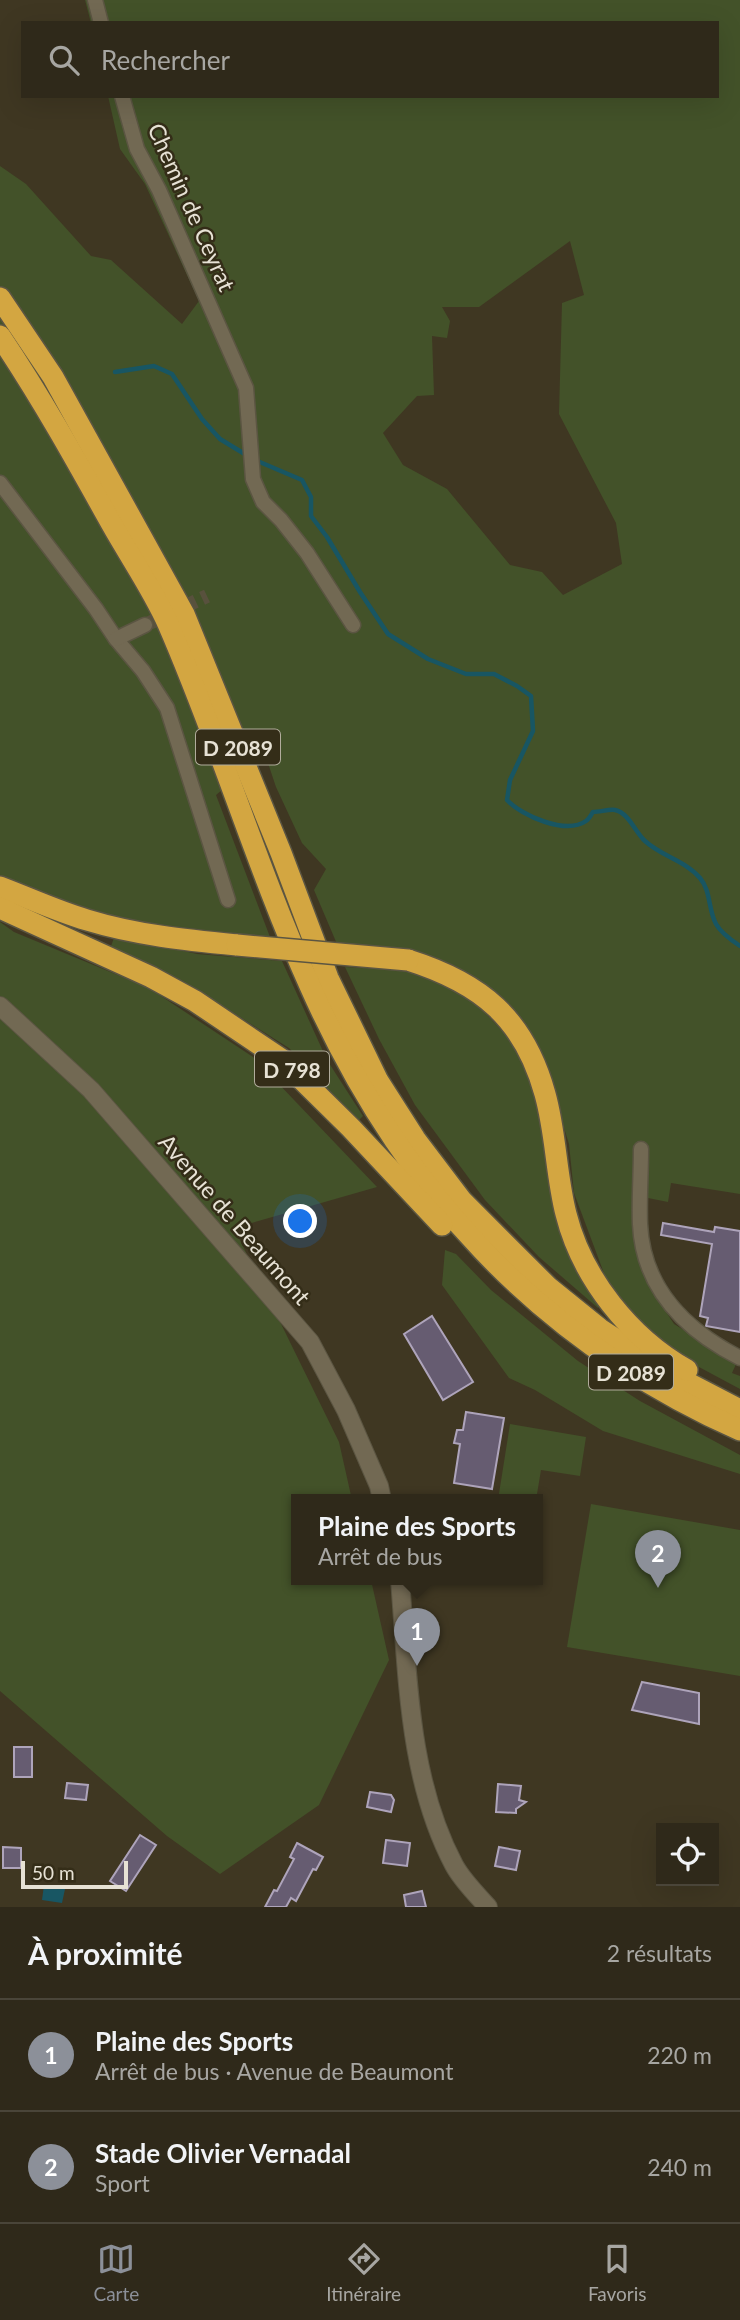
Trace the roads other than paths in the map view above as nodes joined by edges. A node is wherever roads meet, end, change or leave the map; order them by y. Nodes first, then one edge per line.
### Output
1 (95, 0) edge
2 (100, 21) edge
3 (123, 98) edge
4 (0, 299) edge
5 (0, 336) edge
6 (0, 483) edge
7 (145, 625) tunnel mouth
8 (353, 625) dead end
9 (116, 639) junction
10 (0, 887) edge
11 (228, 901) dead end
12 (0, 908) edge
13 (0, 1006) edge
14 (641, 1149) dead end
15 (533, 1298) junction
16 (740, 1358) edge
17 (740, 1396) edge
18 (740, 1410) edge
19 (740, 1430) edge
20 (381, 1494) edge
21 (400, 1585) edge
22 (488, 1907) edge

1 - 2 street
3 - 8 street, Chemin de Ceyrat
4 - 18 highway, D 2089
5 - 15 highway, D 2089
6 - 9 street
7 - 9 street
9 - 11 street
10 - 17 highway, bridge
12 - 15 highway, D 798
13 - 20 main road, Avenue de Beaumont
14 - 16 street
15 - 19 highway, D 2089
21 - 22 main road

